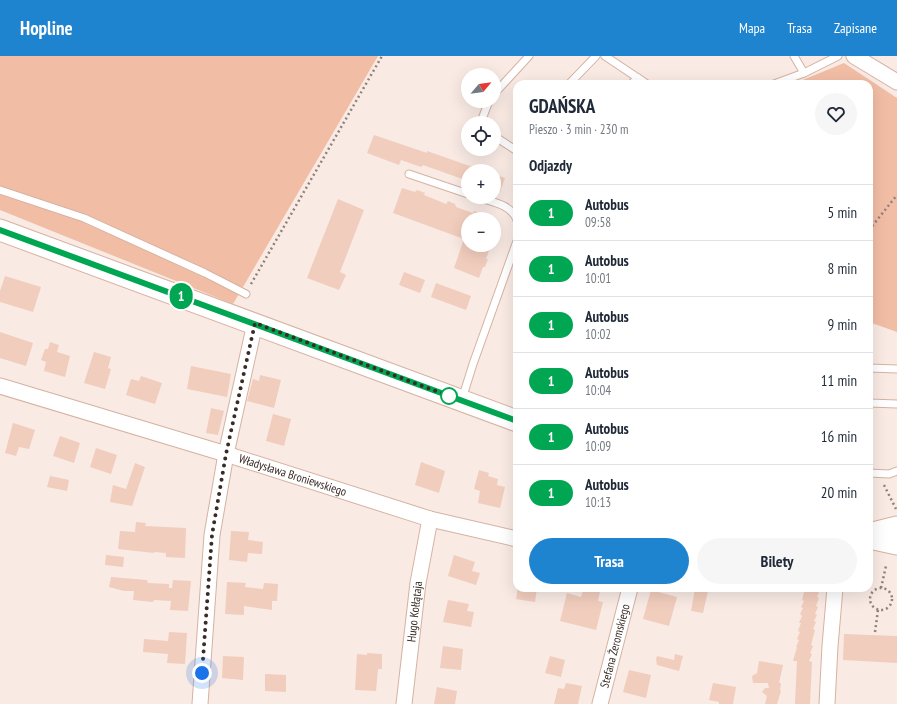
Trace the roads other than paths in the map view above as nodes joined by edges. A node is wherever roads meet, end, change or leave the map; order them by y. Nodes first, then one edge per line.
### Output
1 (529, 56) edge
2 (596, 56) edge
3 (605, 56) edge
4 (794, 56) edge
5 (838, 56) edge
6 (854, 56) edge
7 (804, 73) junction
8 (638, 78) junction
9 (573, 80) edge
10 (636, 80) edge
11 (641, 80) edge
12 (785, 80) edge
13 (897, 82) edge
14 (501, 86) edge
15 (501, 141) edge
16 (513, 149) edge
17 (409, 174) dead end
18 (0, 190) edge
19 (461, 192) edge
20 (499, 204) edge
21 (513, 214) edge
22 (0, 230) edge
23 (513, 251) edge
24 (246, 294) road end
25 (255, 323) junction
26 (873, 368) edge
27 (897, 369) edge
28 (0, 386) edge
29 (462, 400) junction
30 (873, 403) edge
31 (897, 404) edge
32 (513, 419) edge
33 (226, 454) junction
34 (897, 471) edge
35 (873, 473) edge
36 (430, 519) junction
37 (897, 527) edge
38 (873, 533) edge
39 (513, 538) edge
40 (873, 539) edge
41 (897, 544) edge
42 (629, 592) edge
43 (835, 592) edge
44 (200, 704) edge
45 (404, 704) edge
46 (600, 704) edge
47 (827, 704) edge

1 - 14 lane
2 - 9 lane
3 - 8 lane
4 - 7 lane
5 - 7 lane
6 - 13 street
7 - 12 lane
8 - 10 lane
8 - 11 lane
15 - 16 lane
17 - 19 lane
18 - 24 lane
20 - 21 lane
22 - 25 main road
23 - 29 lane
25 - 29 main road
25 - 33 street
26 - 27 lane
28 - 33 street, Władysława Broniewskiego
29 - 32 main road
30 - 31 lane
33 - 36 street, Władysława Broniewskiego
33 - 44 street
34 - 35 lane
36 - 39 street, Władysława Broniewskiego
36 - 45 street, Hugo Kołłątaja
37 - 38 main road
40 - 41 main road
42 - 46 street, Stefana Żeromskiego
43 - 47 street

